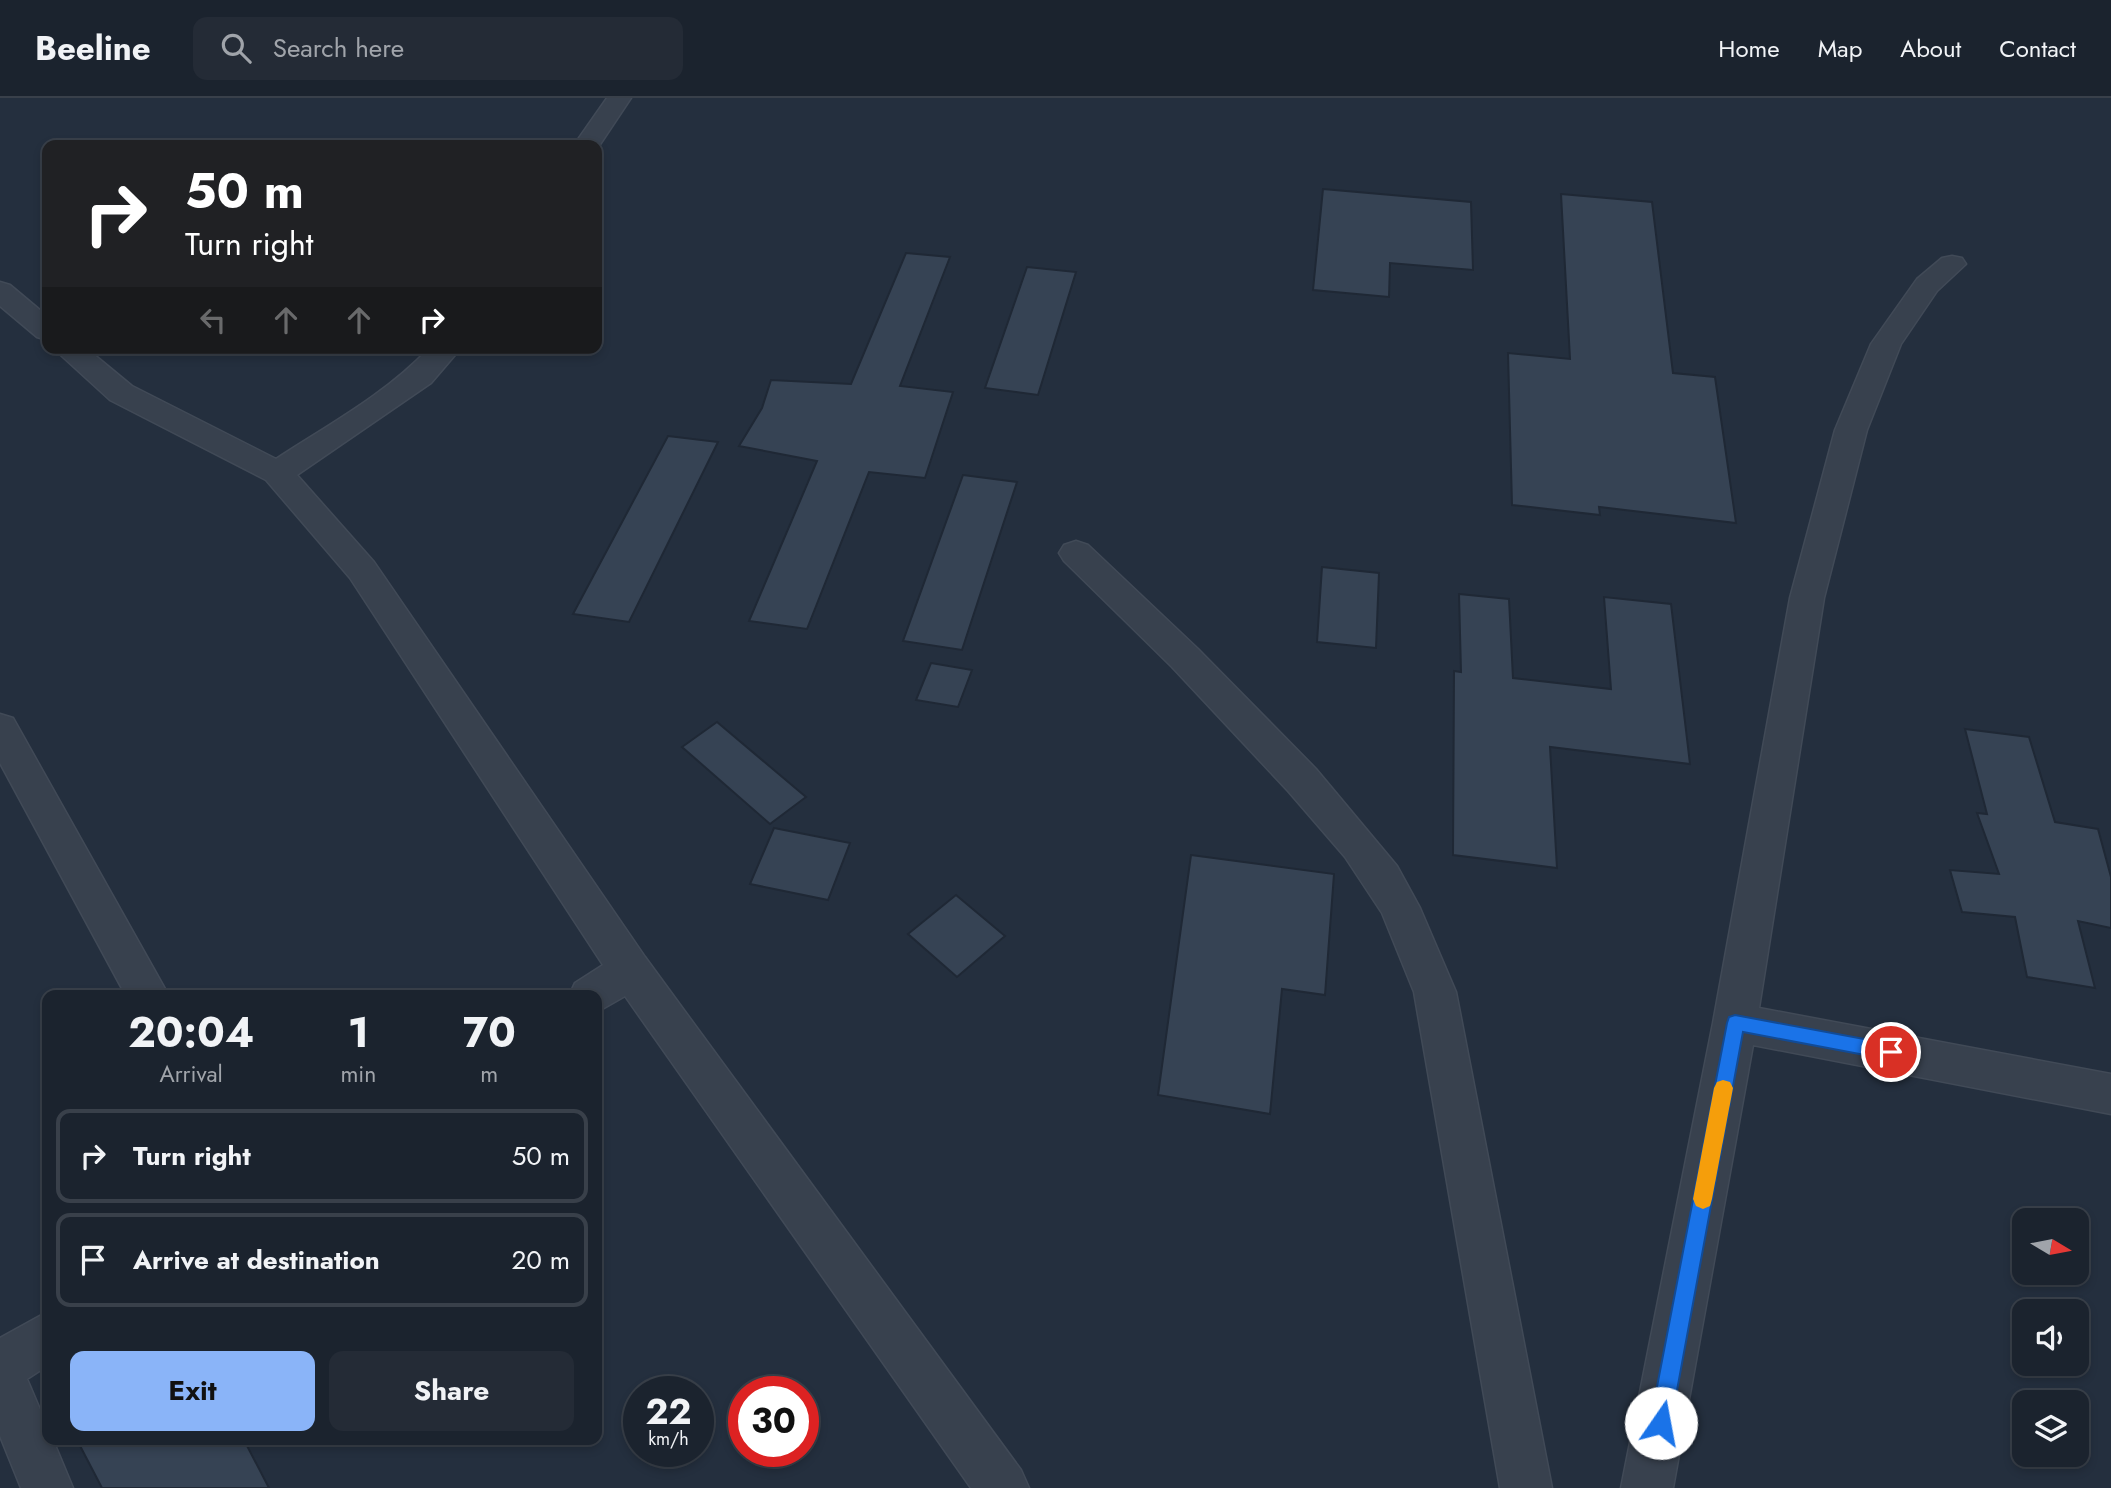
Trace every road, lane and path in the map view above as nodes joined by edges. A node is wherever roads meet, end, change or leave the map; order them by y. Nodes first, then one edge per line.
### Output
1 (619, 98) edge
2 (590, 140) edge
3 (1952, 264) dead end
4 (0, 291) edge
5 (42, 327) edge
6 (75, 354) edge
7 (440, 354) edge
8 (277, 473) junction
9 (1076, 553) dead end
10 (0, 728) edge
11 (630, 970) junction
12 (145, 990) edge
13 (599, 990) edge
14 (1735, 1023) junction
15 (2111, 1094) edge
16 (42, 1340) edge
17 (0, 1367) edge
18 (0, 1374) edge
19 (47, 1488) edge
20 (1003, 1488) edge
21 (1525, 1488) edge
22 (1647, 1488) edge

1 - 2 street
3 - 14 street
4 - 5 street
6 - 8 street
7 - 8 street
8 - 11 street
9 - 21 street
10 - 12 street
11 - 13 street
11 - 20 street
14 - 15 street
14 - 22 street
16 - 17 street
18 - 19 street

